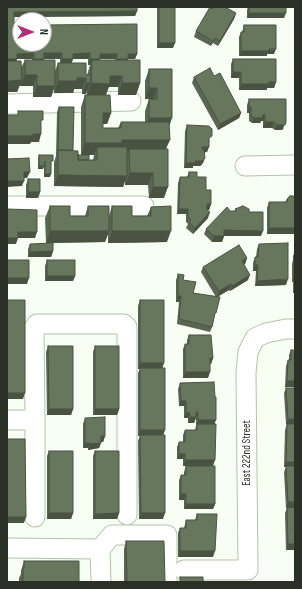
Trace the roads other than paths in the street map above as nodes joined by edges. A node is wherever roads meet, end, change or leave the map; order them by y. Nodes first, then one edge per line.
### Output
1 (131, 101) dead end
2 (7, 104) edge
3 (295, 165) edge
4 (244, 166) dead end
5 (7, 206) edge
6 (144, 206) dead end
7 (295, 329) edge
8 (7, 420) edge
9 (35, 420) junction
10 (127, 515) dead end
11 (35, 518) dead end
12 (7, 548) edge
13 (100, 549) junction
14 (184, 570) dead end
15 (101, 582) edge
16 (167, 582) edge

1 - 2 street
3 - 4 street
5 - 6 street
7 - 14 street, East 222nd Street
8 - 9 street
9 - 10 street
9 - 11 street
12 - 13 street
13 - 15 street
13 - 16 street

